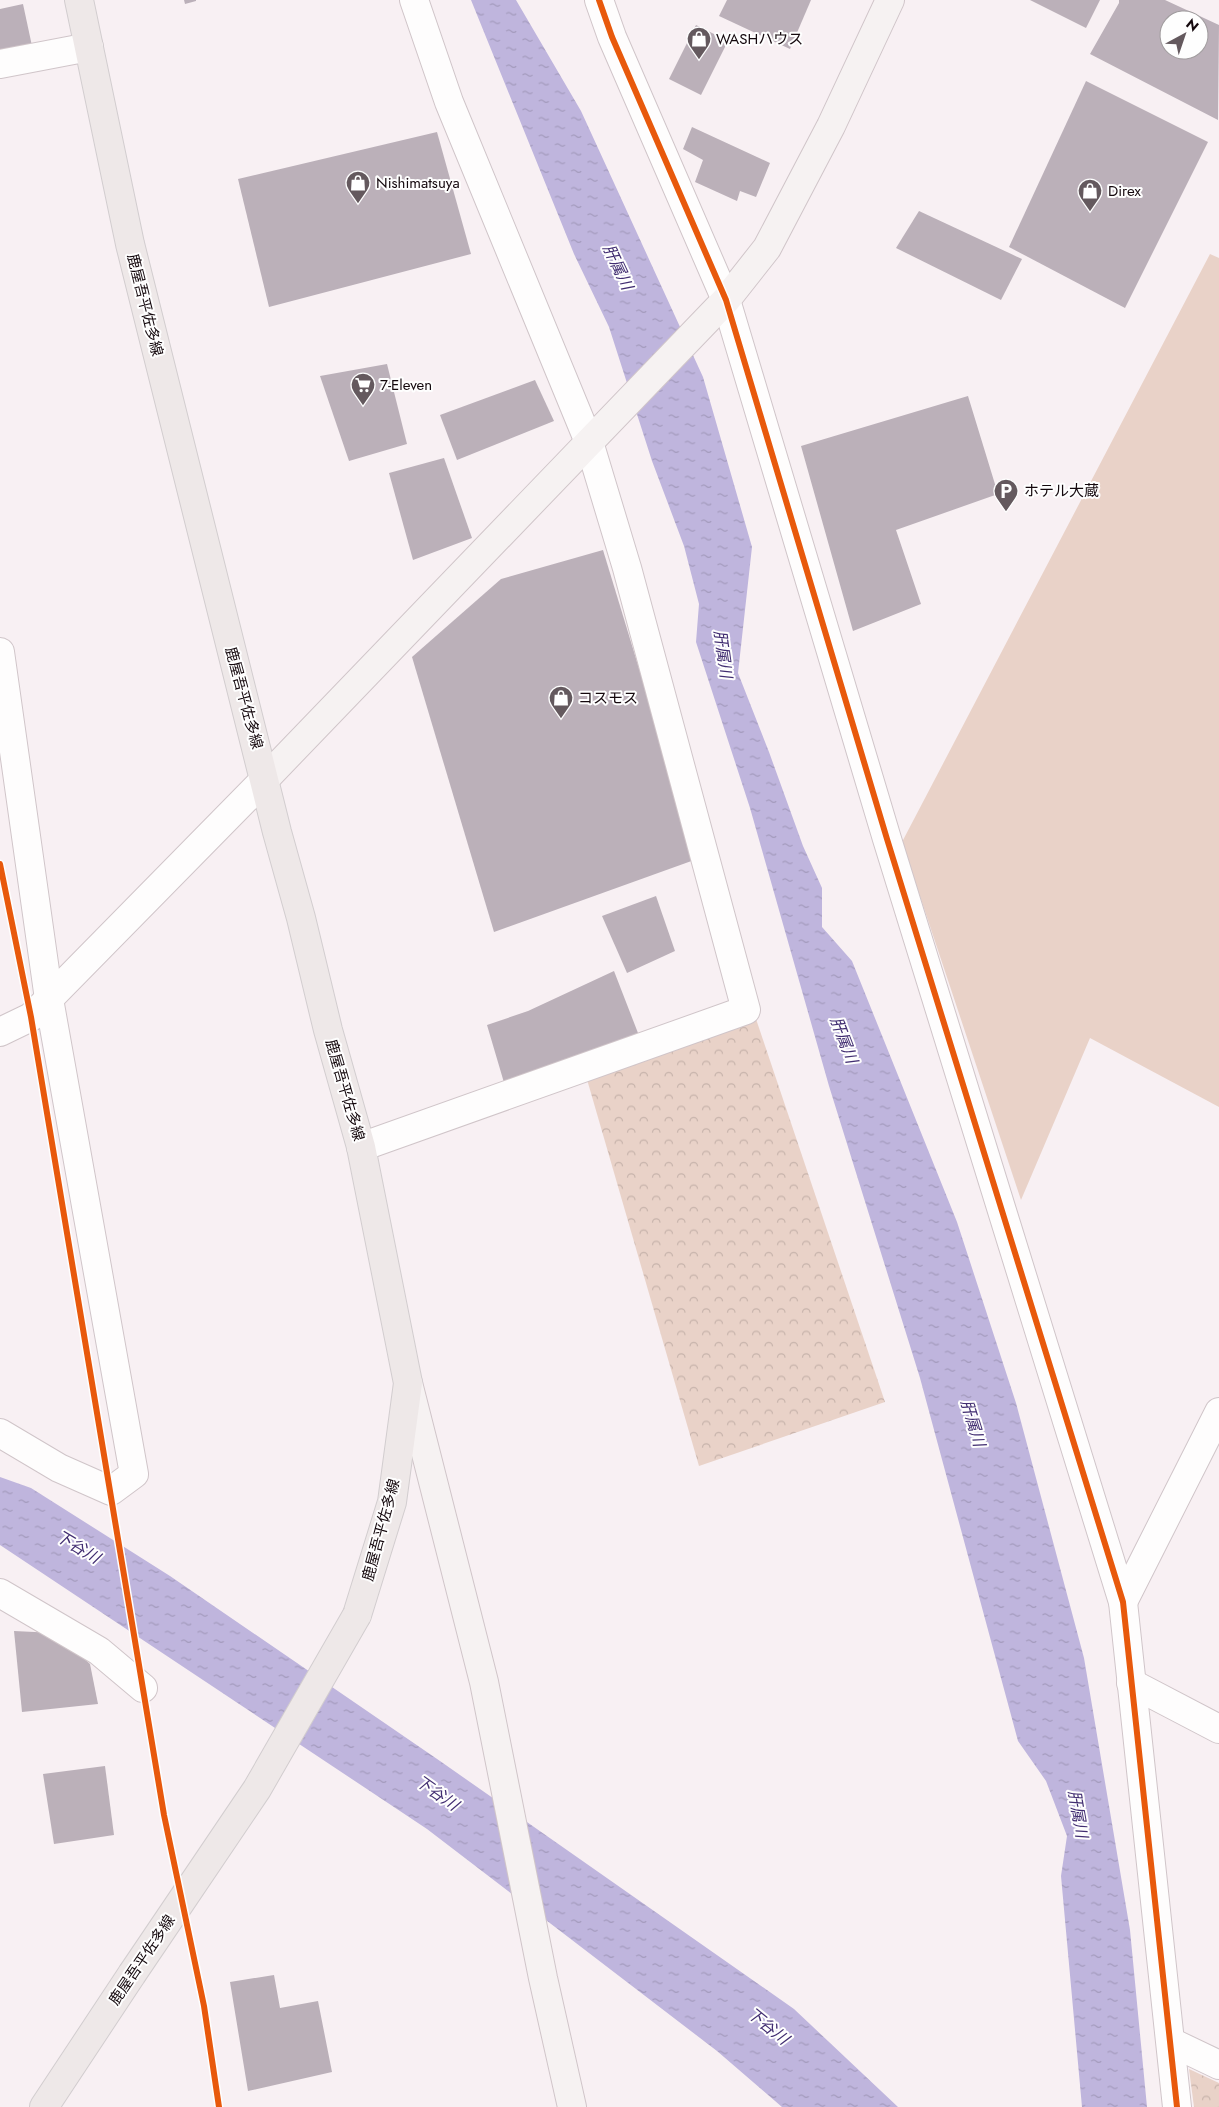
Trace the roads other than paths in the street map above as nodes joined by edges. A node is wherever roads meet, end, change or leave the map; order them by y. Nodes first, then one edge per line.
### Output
1 (79, 0) edge
2 (414, 0) edge
3 (599, 0) edge
4 (890, 0) edge
5 (89, 47) junction
6 (0, 64) edge
7 (726, 300) junction
8 (589, 442) junction
9 (0, 652) edge
10 (265, 779) junction
11 (49, 999) junction
12 (1, 1023) edge
13 (361, 1146) junction
14 (408, 1383) junction
15 (1219, 1412) edge
16 (0, 1433) edge
17 (0, 1593) edge
18 (1123, 1602) junction
19 (1131, 1683) junction
20 (143, 1688) road end
21 (1219, 1729) edge
22 (1171, 2042) junction
23 (1219, 2065) edge
24 (44, 2107) edge
25 (572, 2107) edge
26 (1177, 2107) edge

1 - 5 main road, 鹿屋吾平佐多線
2 - 8 street
3 - 7 street
4 - 7 street
5 - 6 street
5 - 10 main road, 鹿屋吾平佐多線
7 - 8 street
7 - 18 street
8 - 10 street
8 - 13 street
9 - 11 street
10 - 11 street
10 - 13 main road, 鹿屋吾平佐多線
11 - 12 street
11 - 16 street
13 - 14 main road, 鹿屋吾平佐多線
14 - 24 main road, 鹿屋吾平佐多線, bridge
14 - 25 street
15 - 18 street
17 - 20 street
18 - 19 street
19 - 21 street
19 - 22 street
22 - 23 street
22 - 26 street

